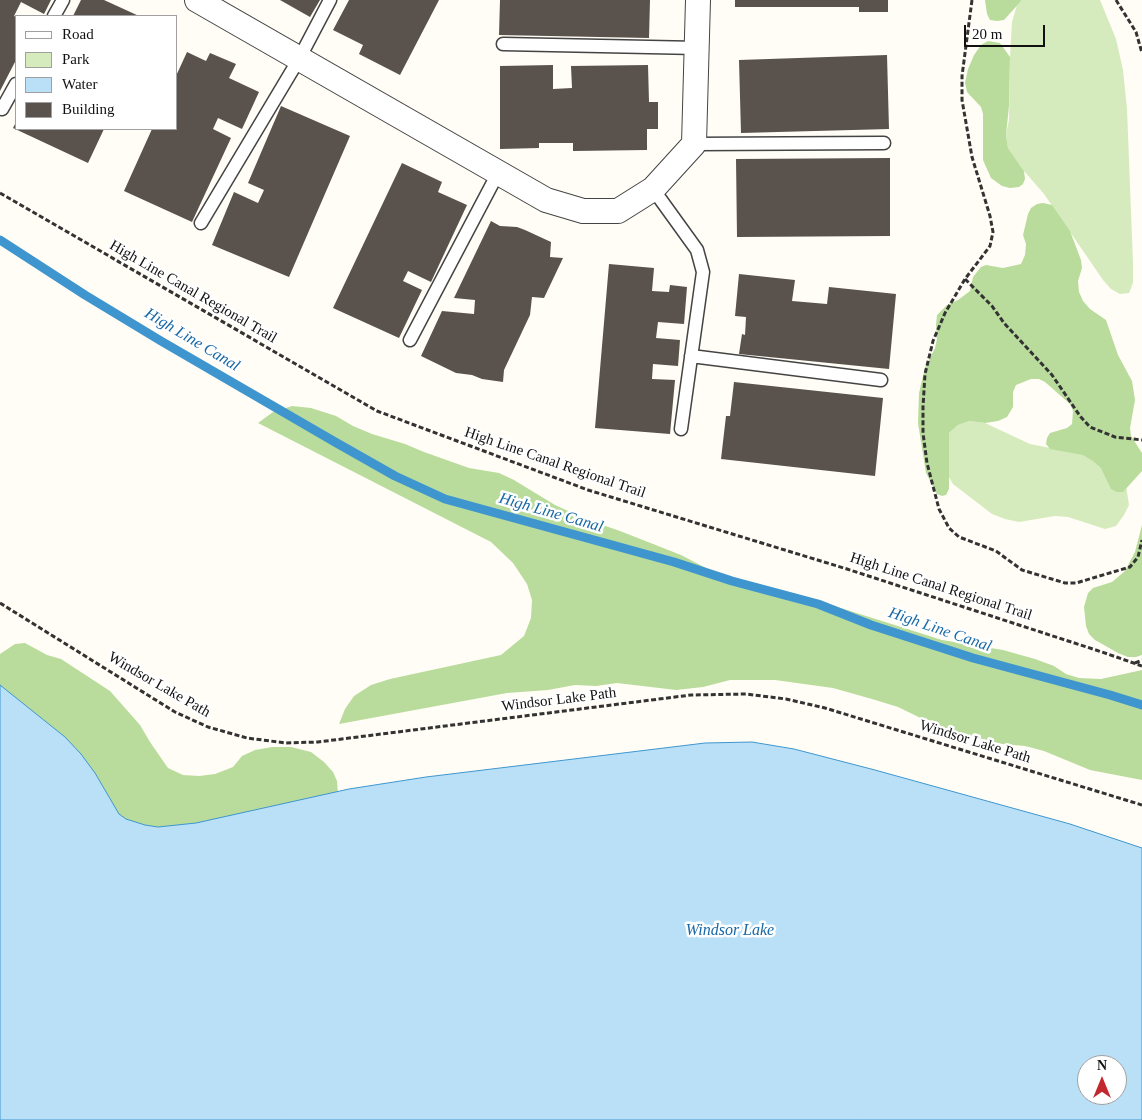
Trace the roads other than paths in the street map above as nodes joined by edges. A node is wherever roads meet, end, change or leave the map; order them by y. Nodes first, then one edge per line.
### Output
1 (63, 0) edge
2 (197, 0) edge
3 (330, 0) edge
4 (698, 0) edge
5 (55, 15) edge
6 (503, 44) dead end
7 (698, 48) junction
8 (299, 59) junction
9 (15, 86) edge
10 (2, 109) dead end
11 (884, 143) dead end
12 (694, 144) junction
13 (498, 173) junction
14 (653, 190) junction
15 (201, 223) dead end
16 (410, 340) dead end
17 (691, 356) junction
18 (881, 380) dead end
19 (681, 429) dead end

1 - 5 lane
2 - 8 street
3 - 8 lane
4 - 7 street
6 - 7 lane
7 - 12 street
8 - 13 street
8 - 15 lane
9 - 10 lane
11 - 12 lane
12 - 14 street
13 - 14 street
13 - 16 lane
14 - 17 lane
17 - 18 lane
17 - 19 lane

